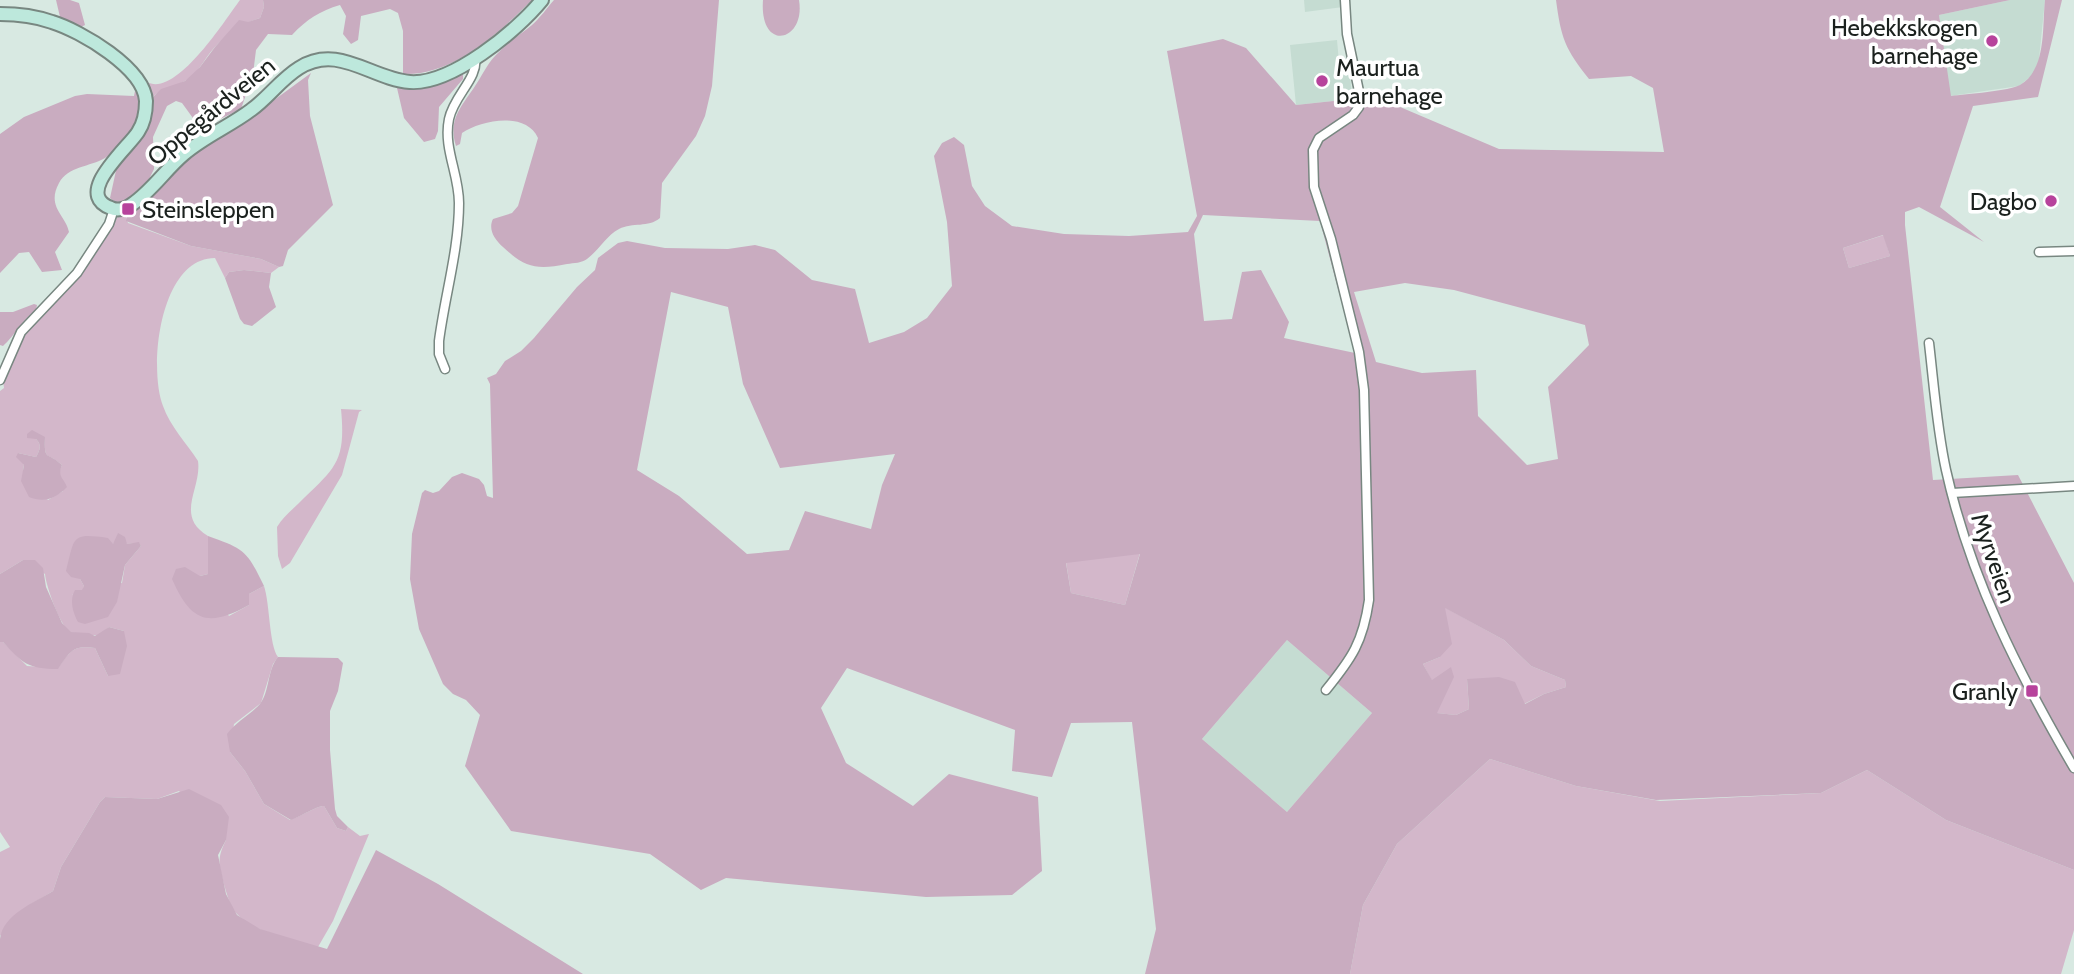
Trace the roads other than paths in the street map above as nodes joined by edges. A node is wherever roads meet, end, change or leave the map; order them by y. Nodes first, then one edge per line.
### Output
1 (542, 0) edge
2 (1345, 0) edge
3 (0, 14) edge
4 (475, 57) junction
5 (114, 209) junction
6 (2074, 251) edge
7 (2039, 252) dead end
8 (1929, 344) dead end
9 (445, 369) dead end
10 (0, 380) edge
11 (2074, 486) edge
12 (1952, 493) junction
13 (1326, 690) dead end
14 (2074, 768) edge

1 - 4 main road, Oppegårdveien
2 - 13 street
3 - 5 main road, Oppegårdveien
4 - 5 main road, Oppegårdveien
4 - 9 street
5 - 10 street
6 - 7 street
8 - 12 street, Myrveien
11 - 12 street
12 - 14 street, Myrveien

